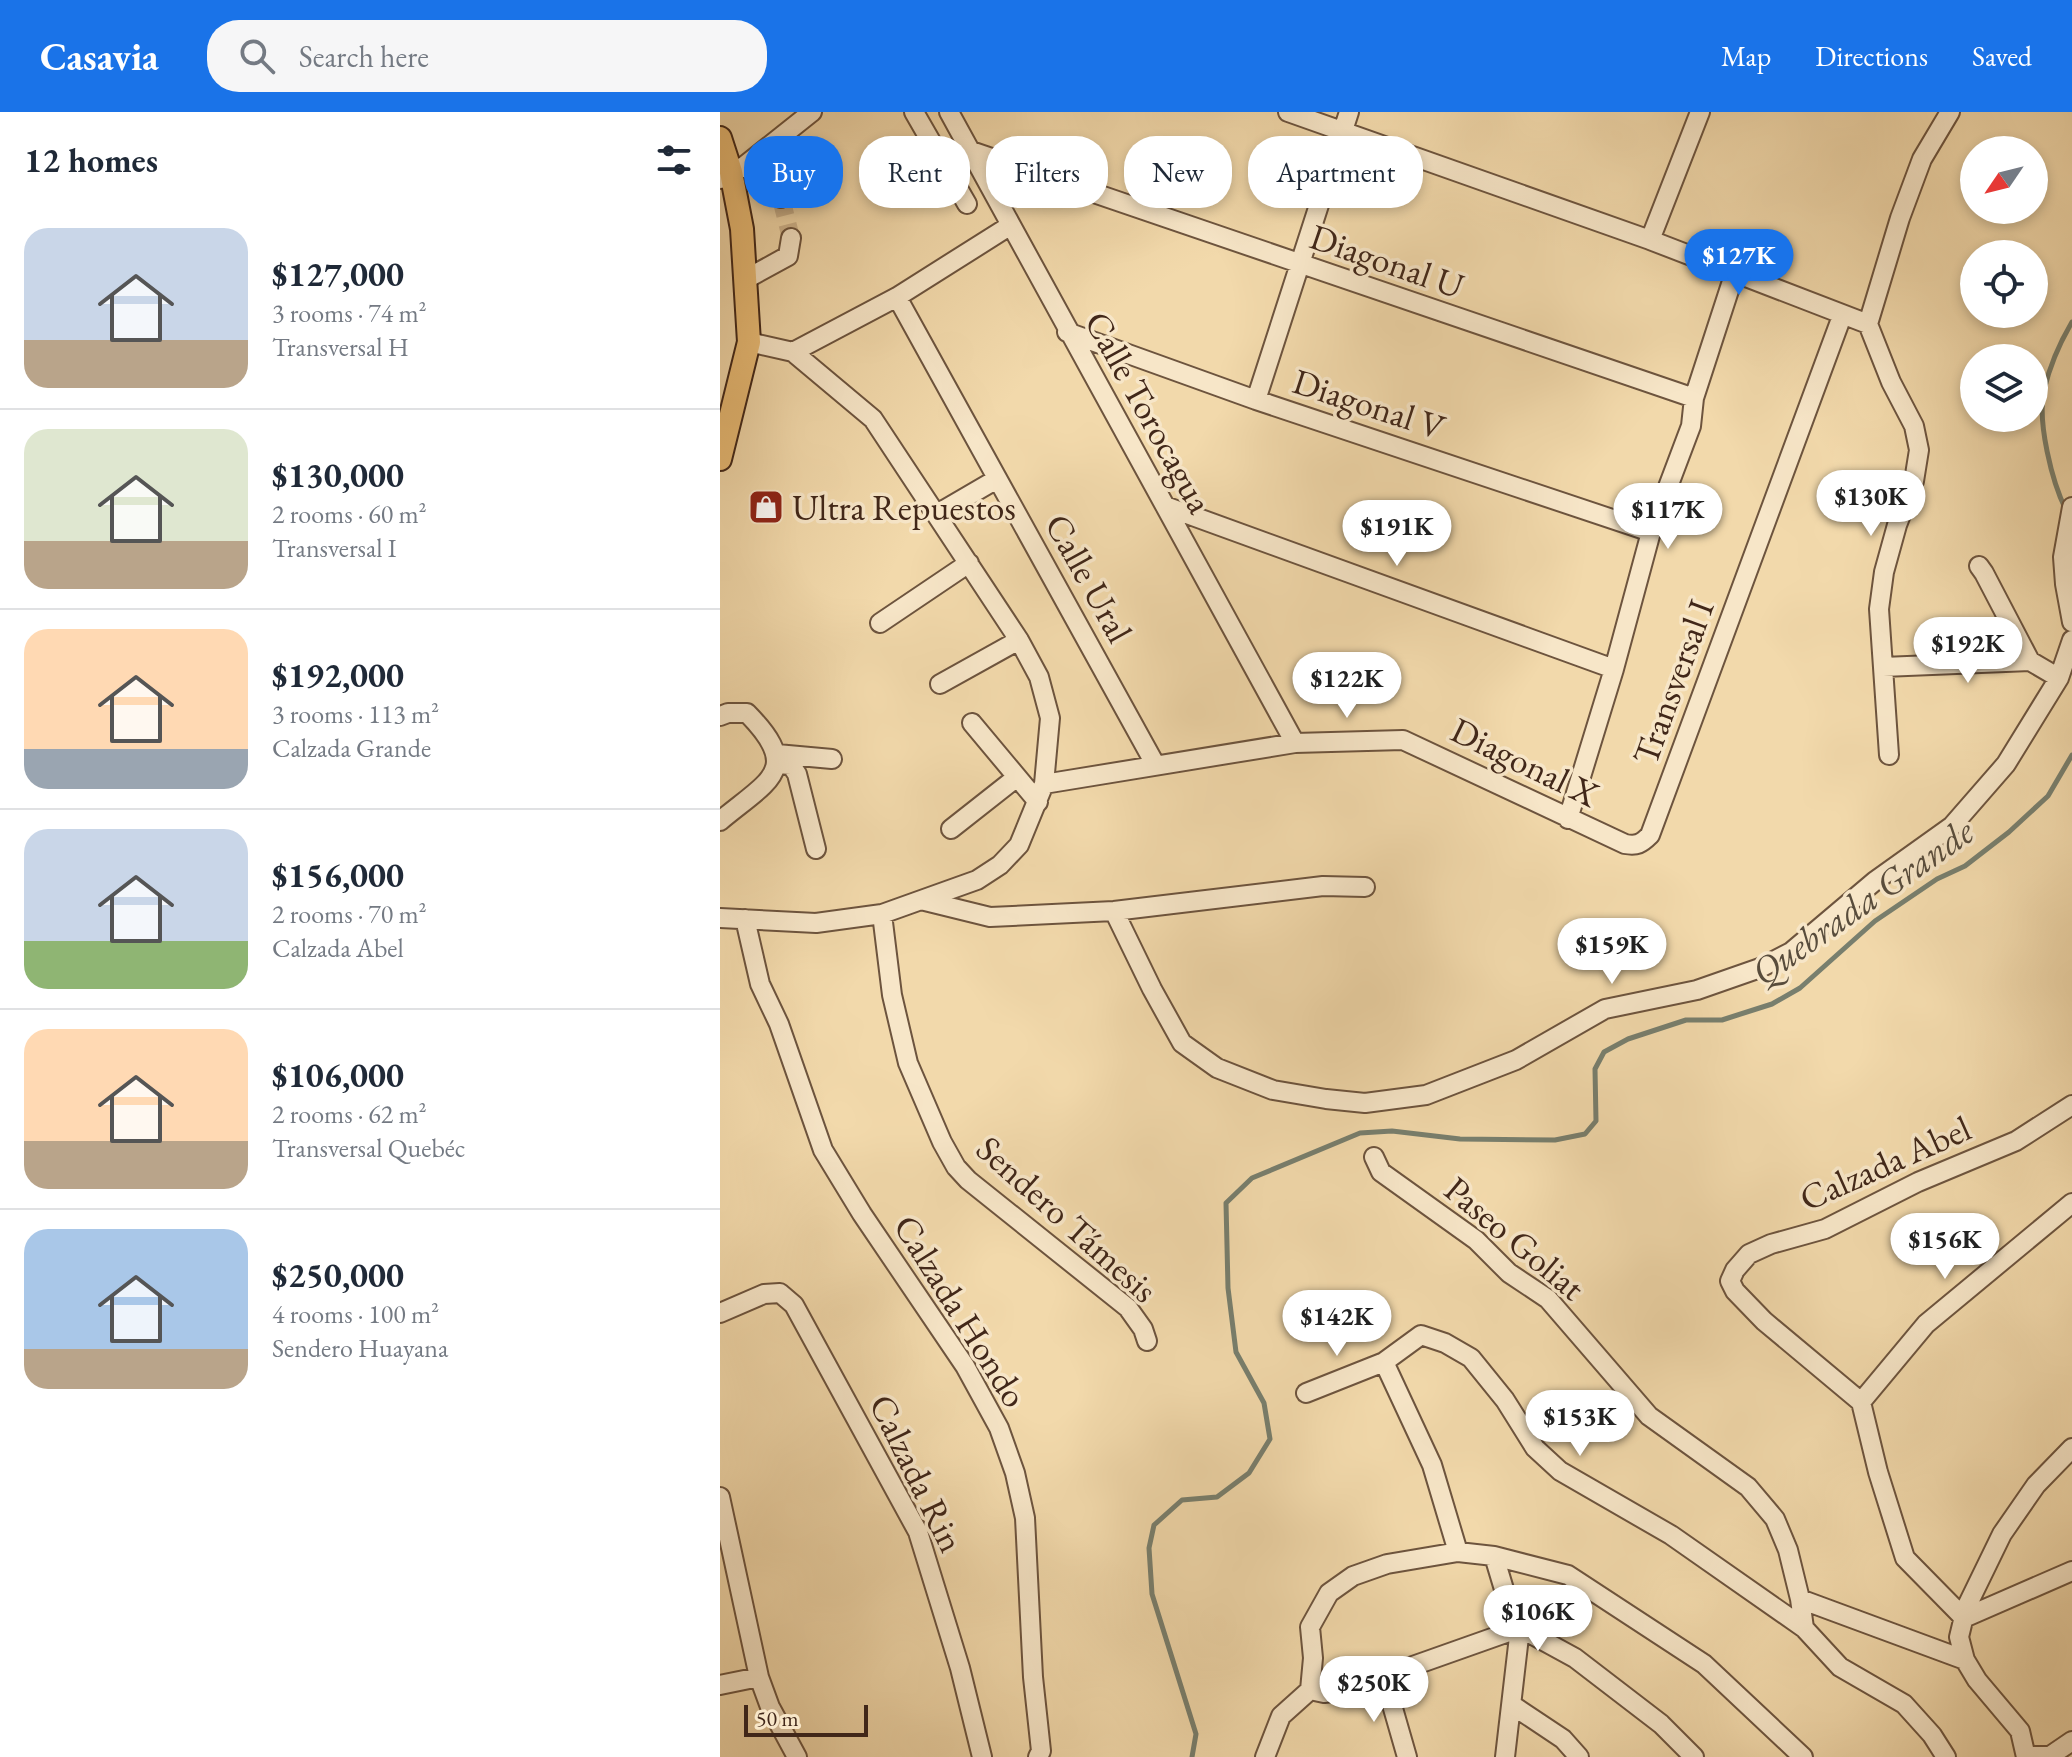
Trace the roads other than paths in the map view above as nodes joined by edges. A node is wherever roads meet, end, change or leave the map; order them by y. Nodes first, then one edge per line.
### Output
1 (812, 112) edge
2 (914, 112) edge
3 (949, 112) edge
4 (1288, 112) edge
5 (1349, 112) edge
6 (1950, 112) edge
7 (1693, 114) edge
8 (1342, 131) junction
9 (928, 136) edge
10 (720, 138) edge
11 (971, 151) junction
12 (732, 172) edge
13 (1011, 225) junction
14 (791, 238) dead end
15 (1650, 240) junction
16 (1298, 265) junction
17 (1735, 272) junction
18 (746, 279) junction
19 (897, 297) junction
20 (1842, 316) junction
21 (1868, 324) junction
22 (1067, 332) junction
23 (749, 342) junction
24 (793, 352) junction
25 (1694, 398) junction
26 (1256, 400) junction
27 (720, 459) edge
28 (997, 479) junction
29 (1165, 506) junction
30 (2072, 507) edge
31 (937, 514) junction
32 (1651, 532) junction
33 (969, 563) junction
34 (1979, 566) dead end
35 (2072, 622) edge
36 (880, 623) dead end
37 (1019, 640) junction
38 (2072, 640) edge
39 (2030, 661) junction
40 (1883, 667) junction
41 (1614, 669) junction
42 (2059, 678) junction
43 (940, 684) dead end
44 (720, 716) edge
45 (972, 723) dead end
46 (1295, 743) junction
47 (1889, 755) dead end
48 (777, 759) junction
49 (832, 759) dead end
50 (1155, 764) junction
51 (1017, 777) junction
52 (1044, 784) junction
53 (1038, 802) junction
54 (721, 817) edge
55 (1568, 819) junction
56 (951, 829) dead end
57 (1643, 842) joint
58 (816, 849) dead end
59 (1365, 887) dead end
60 (925, 901) junction
61 (1114, 911) junction
62 (882, 914) junction
63 (720, 918) edge
64 (745, 919) junction
65 (2072, 1105) edge
66 (1374, 1157) dead end
67 (2072, 1203) edge
68 (720, 1313) edge
69 (1147, 1341) dead end
70 (1384, 1362) junction
71 (1306, 1393) dead end
72 (1861, 1402) junction
73 (2072, 1448) edge
74 (720, 1497) edge
75 (1458, 1552) junction
76 (1494, 1556) junction
77 (2072, 1571) edge
78 (1800, 1599) junction
79 (1964, 1618) junction
80 (1520, 1628) junction
81 (1804, 1628) junction
82 (1965, 1660) junction
83 (759, 1677) junction
84 (1384, 1677) junction
85 (720, 1685) edge
86 (1310, 1690) junction
87 (1512, 1705) junction
88 (2072, 1741) edge
89 (797, 1757) edge
90 (982, 1757) edge
91 (1038, 1757) edge
92 (1265, 1757) edge
93 (1407, 1757) edge
94 (1505, 1757) edge
95 (1579, 1757) edge
96 (1694, 1757) edge
97 (1803, 1757) edge
98 (1946, 1757) edge
99 (2026, 1757) edge

1 - 12 street
2 - 9 street
3 - 11 street, Calle Torocagua
4 - 8 street
5 - 8 street
6 - 21 street
7 - 15 street
8 - 15 street
8 - 16 street
10 - 12 main road
11 - 13 street, Calle Torocagua
11 - 16 street, Diagonal U
12 - 18 main road
13 - 19 street
13 - 22 street, Calle Torocagua
14 - 18 street
15 - 17 street
16 - 25 street, Diagonal U
16 - 26 street
17 - 20 street
17 - 25 street
18 - 23 main road
19 - 24 street
19 - 28 street, Calle Ural
20 - 21 street
20 - 57 street, Transversal I
21 - 40 street
22 - 26 street, Diagonal V
22 - 29 street, Calle Torocagua
23 - 24 street
23 - 27 main road
24 - 31 street
25 - 32 street
26 - 32 street, Diagonal V
28 - 31 street
28 - 50 street, Calle Ural
29 - 41 street
29 - 46 street, Calle Torocagua
30 - 35 street
31 - 33 street
32 - 41 street
33 - 36 street
33 - 37 street
34 - 39 street
37 - 43 street
37 - 52 street
38 - 42 street
39 - 40 street
39 - 42 street
40 - 47 street
41 - 55 street
42 - 61 street
44 - 48 street
45 - 51 street
46 - 50 street, Diagonal X
46 - 55 street, Diagonal X
48 - 49 street
48 - 54 street
48 - 58 street
50 - 52 street, Diagonal X
51 - 53 street
51 - 56 street
52 - 53 street
53 - 60 street
55 - 57 street, Diagonal X
59 - 61 street
60 - 61 street
60 - 62 street
62 - 64 street
62 - 69 street, Sendero Támesis
63 - 64 street
64 - 91 street, Calzada Hondo
65 - 72 street, Calzada Abel
66 - 78 street, Paseo Goliat
67 - 72 street
68 - 90 street, Calzada Rin
70 - 71 street
70 - 75 street
70 - 81 street
72 - 79 street
73 - 79 street
74 - 83 street
75 - 76 street
75 - 86 street
76 - 80 street
76 - 97 street
77 - 79 street
78 - 81 street, Paseo Goliat
78 - 82 street
79 - 82 street
80 - 84 street
80 - 87 street
80 - 96 street
81 - 98 street
82 - 99 street
83 - 85 street
83 - 89 street
84 - 86 street
84 - 93 street
86 - 92 street
87 - 94 street
87 - 95 street
88 - 99 street

